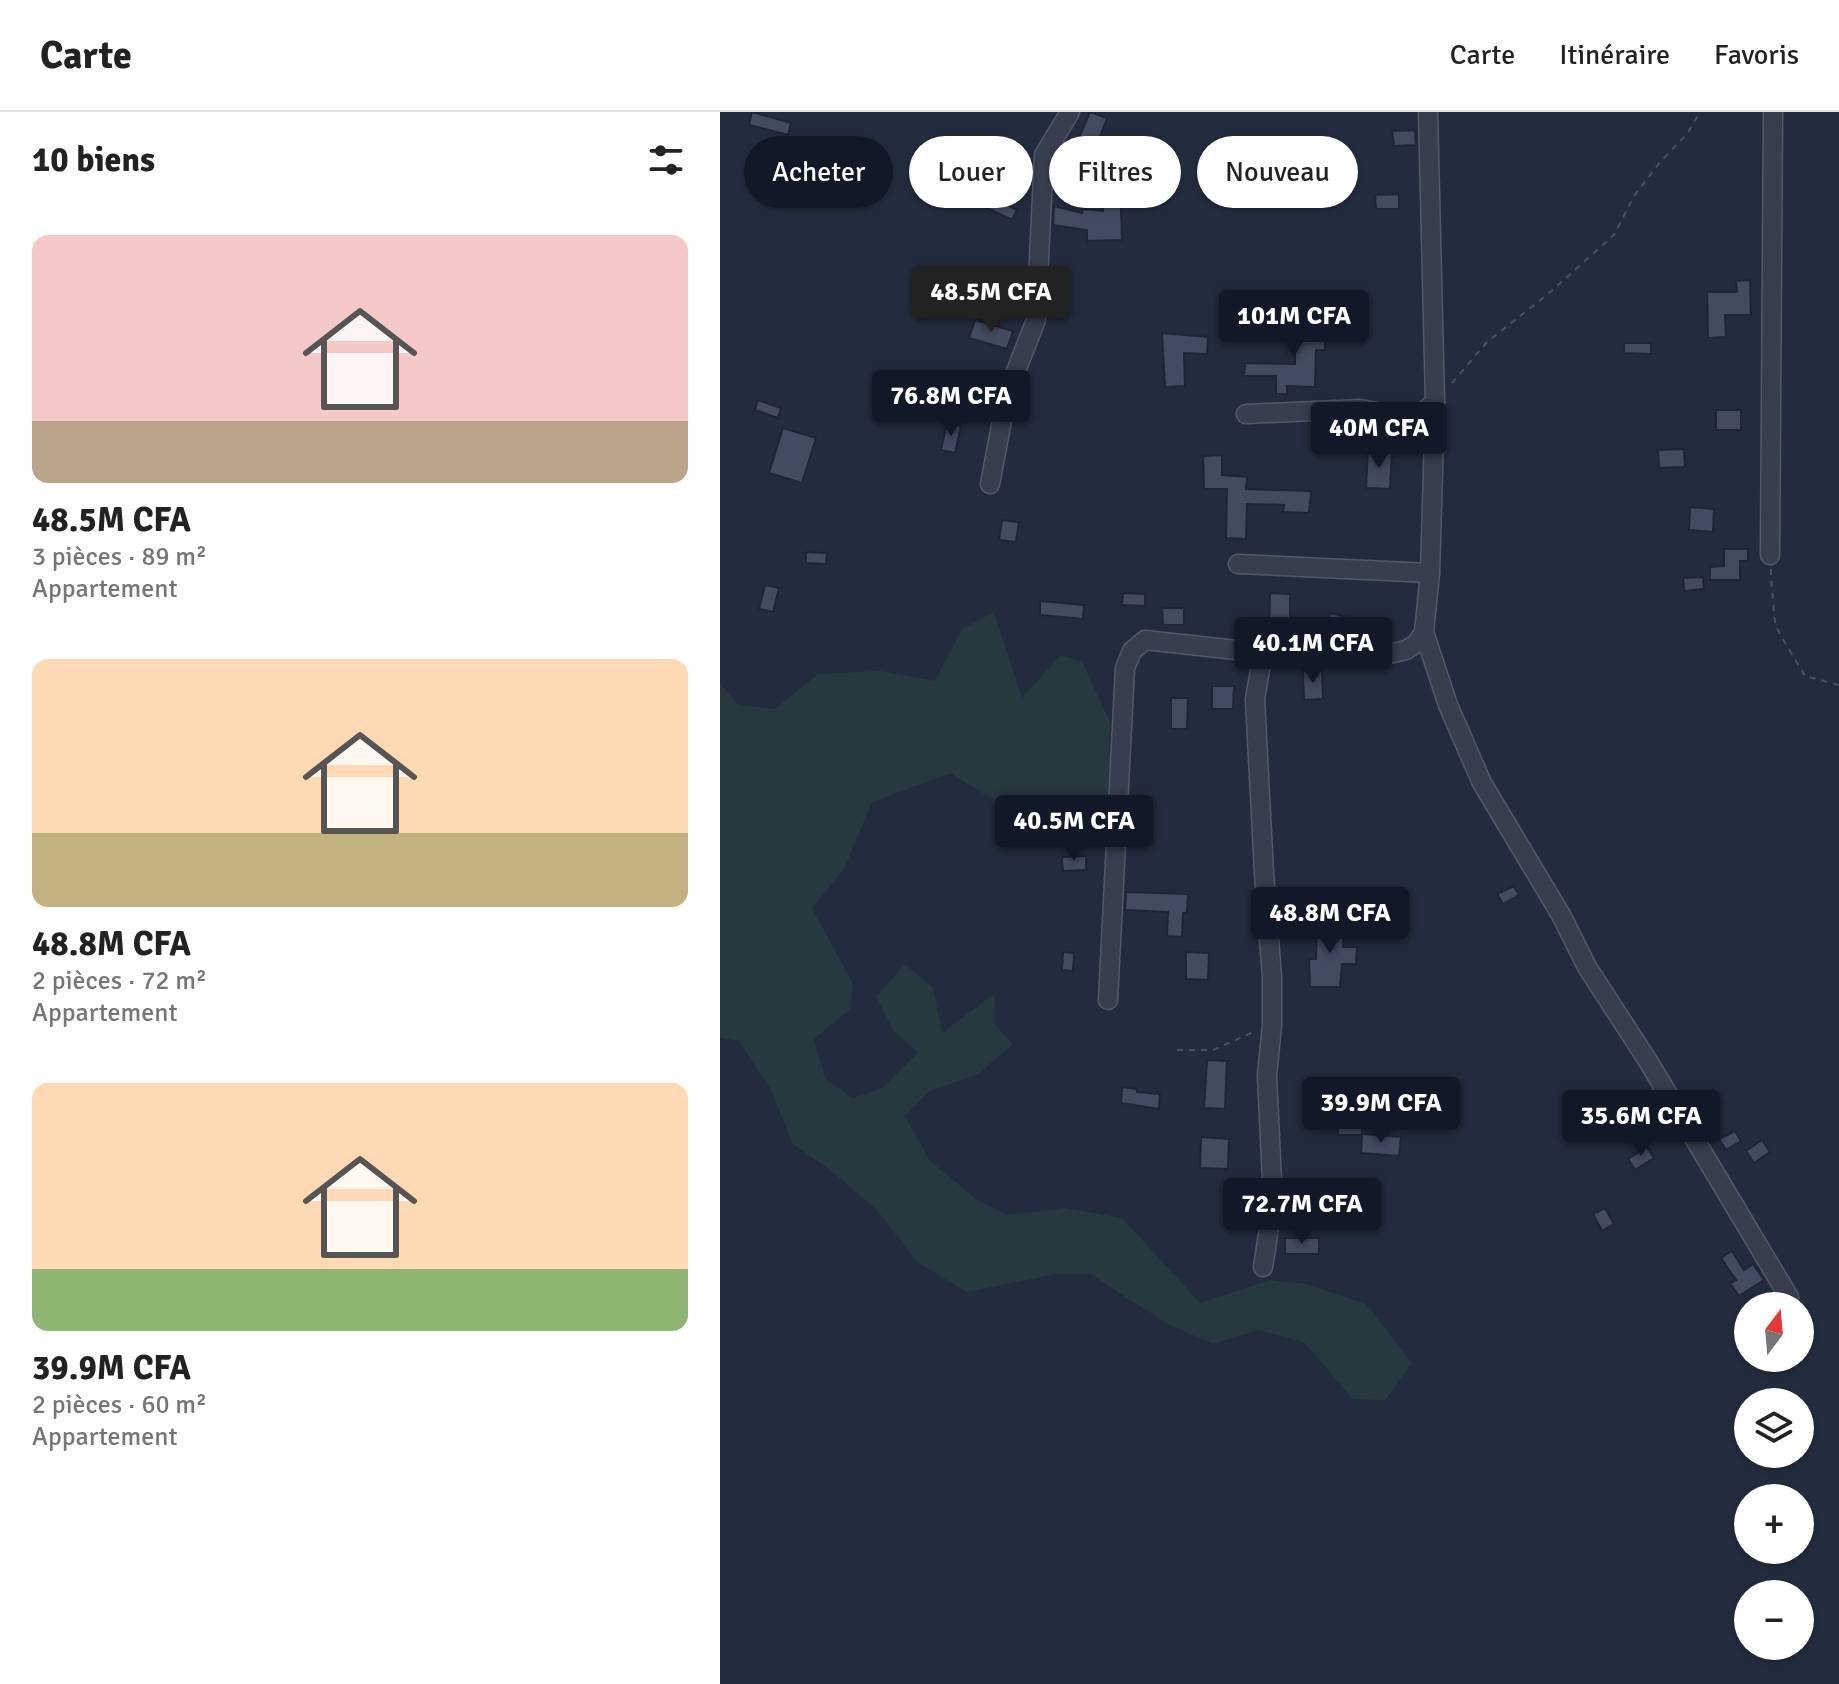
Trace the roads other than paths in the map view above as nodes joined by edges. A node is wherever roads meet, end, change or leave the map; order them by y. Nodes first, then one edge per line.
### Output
1 (1070, 112) edge
2 (1428, 112) edge
3 (1773, 112) edge
4 (1435, 402) junction
5 (1246, 414) dead end
6 (990, 484) dead end
7 (1770, 555) road end
8 (1238, 564) dead end
9 (1430, 573) junction
10 (1424, 632) junction
11 (1263, 653) junction
12 (1108, 1000) dead end
13 (1263, 1267) dead end
14 (1786, 1292) edge

1 - 6 street
2 - 4 street
3 - 7 street
4 - 5 street
4 - 9 street
8 - 9 street
9 - 10 street
10 - 11 street
10 - 14 street
11 - 12 street
11 - 13 street

